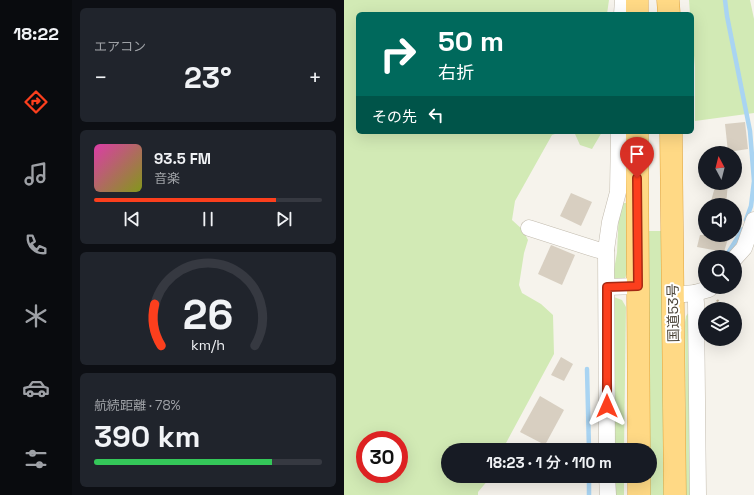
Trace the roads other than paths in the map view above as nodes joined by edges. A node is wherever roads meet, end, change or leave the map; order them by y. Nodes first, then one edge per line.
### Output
1 (623, 0) edge
2 (637, 0) edge
3 (668, 0) edge
4 (622, 12) edge
5 (637, 12) edge
6 (669, 12) edge
7 (619, 134) edge
8 (637, 134) edge
9 (671, 134) edge
10 (754, 220) edge
11 (529, 228) dead end
12 (606, 250) junction
13 (742, 250) edge
14 (638, 286) junction
15 (607, 287) junction
16 (698, 292) edge
17 (695, 293) junction
18 (673, 295) junction
19 (607, 443) edge
20 (639, 443) edge
21 (608, 483) edge
22 (639, 483) edge
23 (608, 495) edge
24 (639, 495) edge
25 (675, 495) edge
26 (698, 495) edge

1 - 4 street
2 - 5 highway
3 - 6 highway
7 - 12 street
8 - 14 highway
9 - 18 highway, 国道53号
10 - 13 street
11 - 12 street
12 - 15 street
14 - 15 street
14 - 20 highway
15 - 19 street
16 - 17 street
17 - 18 street
17 - 26 street
18 - 25 highway, 国道53号
21 - 23 street
22 - 24 highway

